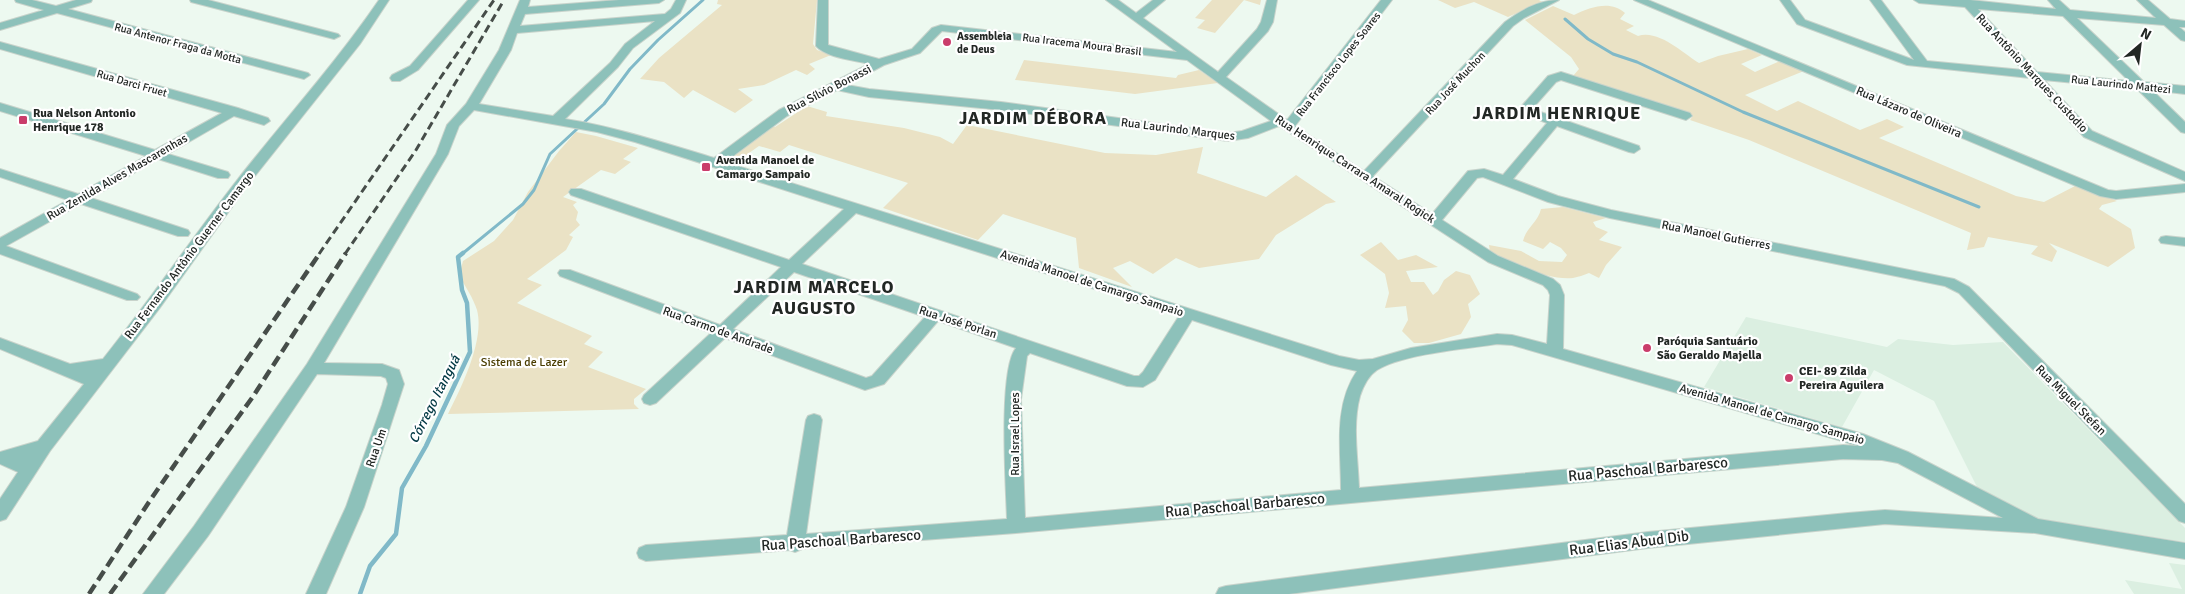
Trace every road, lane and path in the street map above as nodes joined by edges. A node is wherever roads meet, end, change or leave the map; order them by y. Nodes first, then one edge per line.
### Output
1 (20, 0) edge
2 (87, 0) edge
3 (195, 0) edge
4 (474, 0) edge
5 (658, 0) edge
6 (681, 0) edge
7 (823, 0) edge
8 (1111, 0) edge
9 (1160, 0) edge
10 (1272, 0) edge
11 (1387, 0) edge
12 (1554, 0) edge
13 (1639, 0) edge
14 (1785, 0) edge
15 (1875, 0) edge
16 (1919, 0) edge
17 (2053, 0) edge
18 (2142, 0) edge
19 (379, 1) edge
20 (1966, 2) edge
21 (523, 6) edge
22 (52, 10) junction
23 (2067, 13) junction
24 (667, 17) junction
25 (1136, 18) junction
26 (2168, 23) junction
27 (2185, 24) edge
28 (0, 27) edge
29 (946, 28) joint
30 (514, 30) junction
31 (358, 38) junction
32 (2185, 38) edge
33 (0, 45) edge
34 (1188, 57) junction
35 (880, 63) junction
36 (1923, 64) junction
37 (328, 76) junction
38 (2033, 76) junction
39 (396, 78) dead end
40 (1219, 78) junction
41 (836, 86) junction
42 (2142, 86) junction
43 (2185, 90) edge
44 (471, 106) junction
45 (0, 107) edge
46 (234, 112) junction
47 (295, 116) junction
48 (1686, 116) dead end
49 (264, 121) junction
50 (555, 121) junction
51 (1554, 122) junction
52 (1284, 124) junction
53 (286, 128) junction
54 (2185, 129) edge
55 (1634, 149) dead end
56 (156, 154) junction
57 (716, 163) junction
58 (251, 171) junction
59 (0, 173) edge
60 (223, 175) junction
61 (1365, 177) junction
62 (2185, 177) edge
63 (1505, 181) junction
64 (242, 183) junction
65 (2185, 188) edge
66 (576, 192) dead end
67 (80, 199) junction
68 (854, 208) junction
69 (1434, 221) junction
70 (210, 225) junction
71 (183, 233) junction
72 (200, 239) junction
73 (2166, 240) dead end
74 (2185, 242) edge
75 (0, 244) edge
76 (0, 249) edge
77 (792, 265) junction
78 (565, 273) dead end
79 (1957, 286) joint
80 (164, 290) junction
81 (132, 297) junction
82 (154, 304) junction
83 (1189, 313) junction
84 (935, 315) junction
85 (722, 331) junction
86 (0, 343) edge
87 (1027, 345) junction
88 (1555, 352) junction
89 (107, 364) junction
90 (313, 368) junction
91 (69, 370) junction
92 (1367, 371) junction
93 (94, 382) junction
94 (650, 399) dead end
95 (814, 420) dead end
96 (1842, 432) junction
97 (44, 446) junction
98 (1843, 452) junction
99 (1, 457) edge
100 (1902, 458) junction
101 (28, 469) junction
102 (1350, 495) junction
103 (0, 514) edge
104 (2185, 516) edge
105 (1016, 526) junction
106 (2035, 526) junction
107 (795, 544) junction
108 (2185, 551) edge
109 (646, 553) dead end
110 (153, 594) edge
111 (316, 594) edge
112 (1226, 594) edge

1 - 22 street, Rua Antenor Fraga da Motta
2 - 22 street
3 - 31 street
4 - 39 street
5 - 21 street
6 - 24 street
7 - 35 street
8 - 25 street, Rua Henrique Carrara Amaral Rogick
9 - 25 street
10 - 40 street
11 - 52 street, Rua Francisco Lopes Soares
12 - 61 street, Rua José Muchon
13 - 65 street, Rua Lázaro de Oliveira
14 - 36 street, Rua Laurindo Mattezi
15 - 36 street
16 - 20 street
17 - 23 street
18 - 26 street
19 - 31 street, Rua Fernando Antônio Guerner Camargo
20 - 23 street
20 - 38 street, Rua Antônio Marques Custodio
21 - 30 street
22 - 28 street
22 - 37 street, Rua Antenor Fraga da Motta
23 - 26 street
23 - 42 street
24 - 30 street
24 - 50 street
25 - 34 street, Rua Henrique Carrara Amaral Rogick
26 - 27 street
26 - 32 street
29 - 34 street, Rua Iracema Moura Brasil
29 - 35 street, Rua Sílvio Bonassi
30 - 44 street
31 - 37 street, Rua Fernando Antônio Guerner Camargo
33 - 46 street, Rua Darci Fruet
34 - 40 street, Rua Henrique Carrara Amaral Rogick
35 - 41 street, Rua Sílvio Bonassi
36 - 38 street, Rua Laurindo Mattezi
37 - 47 street, Rua Fernando Antônio Guerner Camargo
38 - 42 street, Rua Laurindo Mattezi
38 - 62 street, Rua Antônio Marques Custodio
40 - 52 street, Rua Henrique Carrara Amaral Rogick
41 - 52 street, Rua Laurindo Marques
41 - 57 street, Rua Sílvio Bonassi
42 - 43 street, Rua Laurindo Mattezi
42 - 54 street
44 - 50 street, Avenida Manoel de Camargo Sampaio
44 - 90 street
45 - 56 street
46 - 49 street, Rua Darci Fruet
46 - 56 street, Rua Zenilda Alves Mascarenhas
47 - 49 street, Rua Darci Fruet
47 - 53 street, Rua Fernando Antônio Guerner Camargo
48 - 51 street
49 - 53 street, Rua Darci Fruet
50 - 57 street, Avenida Manoel de Camargo Sampaio
51 - 55 street
51 - 63 street
52 - 61 street, Rua Henrique Carrara Amaral Rogick
53 - 58 street, Rua Fernando Antônio Guerner Camargo
56 - 60 street
56 - 67 street, Rua Zenilda Alves Mascarenhas
57 - 68 street, Avenida Manoel de Camargo Sampaio
58 - 60 street
58 - 64 street, Rua Fernando Antônio Guerner Camargo
59 - 67 street
60 - 64 street
61 - 69 street, Rua Henrique Carrara Amaral Rogick
63 - 69 street, Rua Manoel Gutierres
63 - 79 street, Rua Manoel Gutierres
64 - 70 street, Rua Fernando Antônio Guerner Camargo
66 - 77 street, Rua José Porlan
67 - 71 street
67 - 75 street, Rua Zenilda Alves Mascarenhas
68 - 77 street
68 - 83 street, Avenida Manoel de Camargo Sampaio
69 - 88 street, Rua Henrique Carrara Amaral Rogick
70 - 71 street
70 - 72 street, Rua Fernando Antônio Guerner Camargo
71 - 72 street
72 - 80 street, Rua Fernando Antônio Guerner Camargo
73 - 74 street
76 - 81 street
77 - 84 street, Rua José Porlan
77 - 85 street
78 - 85 street, Rua Carmo de Andrade
79 - 104 street, Rua Miguel Stefan
80 - 81 street
80 - 82 street, Rua Fernando Antônio Guerner Camargo
81 - 82 street
82 - 89 street, Rua Fernando Antônio Guerner Camargo
83 - 87 street, Rua José Porlan
83 - 92 street, Avenida Manoel de Camargo Sampaio
84 - 85 street, Rua Carmo de Andrade
84 - 87 street, Rua José Porlan
85 - 94 street
86 - 91 street
87 - 105 street, Rua Israel Lopes
88 - 92 street, Avenida Manoel de Camargo Sampaio
88 - 96 street, Avenida Manoel de Camargo Sampaio
89 - 91 street
89 - 93 street, Rua Fernando Antônio Guerner Camargo
90 - 110 street
90 - 111 street, Rua Um
91 - 93 street
92 - 102 street
93 - 97 street, Rua Fernando Antônio Guerner Camargo
95 - 107 street
96 - 98 street
96 - 100 street, Avenida Manoel de Camargo Sampaio
97 - 99 street
97 - 101 street, Rua Fernando Antônio Guerner Camargo
98 - 100 street, Rua Paschoal Barbaresco
98 - 102 street, Rua Paschoal Barbaresco
99 - 101 street
100 - 106 street, Avenida Manoel de Camargo Sampaio
101 - 103 street, Rua Fernando Antônio Guerner Camargo
102 - 105 street, Rua Paschoal Barbaresco
105 - 107 street, Rua Paschoal Barbaresco
106 - 108 street, Avenida Manoel de Camargo Sampaio
106 - 112 street, Rua Elias Abud Dib
107 - 109 street, Rua Paschoal Barbaresco

